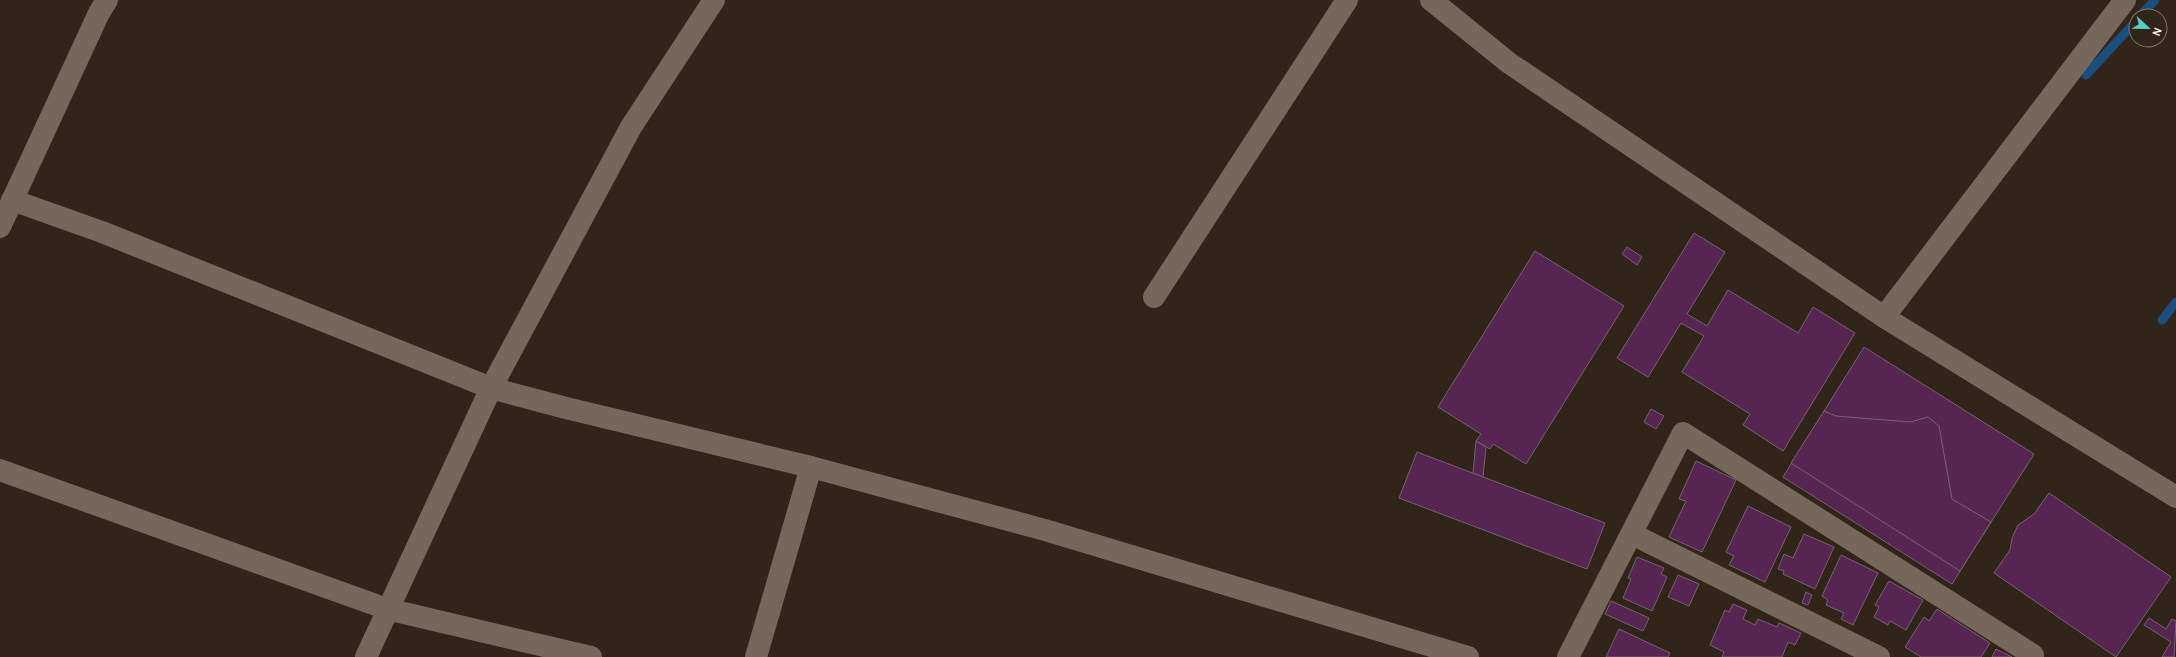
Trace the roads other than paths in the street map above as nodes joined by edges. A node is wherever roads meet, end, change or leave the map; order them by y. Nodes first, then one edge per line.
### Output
1 (107, 0) edge
2 (714, 0) edge
3 (1348, 0) edge
4 (1431, 0) edge
5 (2125, 0) edge
6 (12, 200) junction
7 (0, 227) edge
8 (1154, 297) dead end
9 (1884, 317) junction
10 (491, 388) junction
11 (810, 466) junction
12 (0, 470) edge
13 (2176, 497) edge
14 (1632, 534) junction
15 (387, 609) junction
16 (2033, 656) edge
17 (366, 657) edge
18 (591, 657) edge
19 (756, 657) edge
20 (1468, 657) edge
21 (1568, 657) edge
22 (1879, 657) edge

1 - 6 street
2 - 10 street
3 - 8 street
4 - 9 street
5 - 9 street
6 - 7 street
6 - 10 street
9 - 13 street
10 - 11 street
10 - 15 street
11 - 19 street
11 - 20 street
12 - 15 street
14 - 16 street
14 - 21 street
14 - 22 street
15 - 17 street
15 - 18 street

